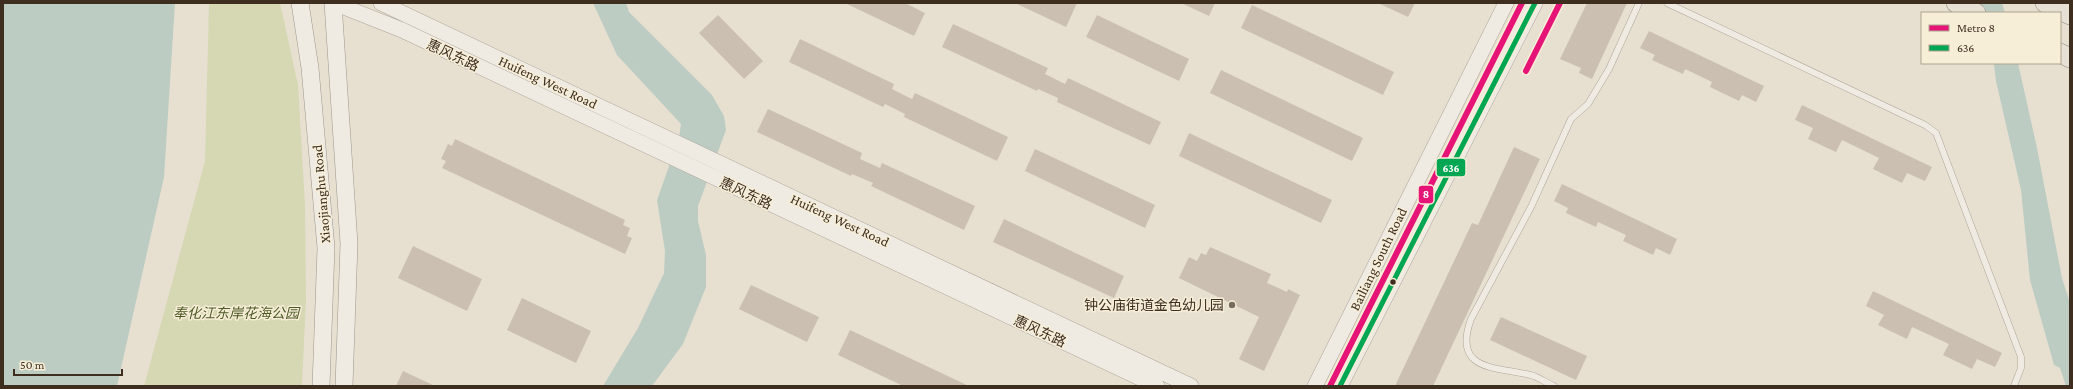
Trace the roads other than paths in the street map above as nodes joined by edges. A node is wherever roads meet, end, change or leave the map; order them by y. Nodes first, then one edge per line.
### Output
1 (300, 3) edge
2 (333, 3) edge
3 (381, 3) edge
4 (1506, 3) edge
5 (1535, 3) edge
6 (1638, 3) edge
7 (1667, 3) edge
8 (1956, 3) edge
9 (2045, 3) edge
10 (1974, 12) edge
11 (2070, 15) edge
12 (2061, 54) edge
13 (2070, 58) edge
14 (321, 386) edge
15 (344, 386) edge
16 (1157, 386) edge
17 (1191, 386) edge
18 (1315, 386) edge
19 (1340, 386) edge
20 (1554, 386) edge
21 (2014, 386) edge

1 - 14 main road, Xiaojianghu Road
2 - 15 main road, Xiaojianghu Road
2 - 16 street, 惠风东路
3 - 17 street, Huifeng West Road
4 - 18 street, Bailiang South Road
5 - 19 street, Bailiang South Road
6 - 20 lane
7 - 21 lane
8 - 10 main road
9 - 11 main road
12 - 13 main road

